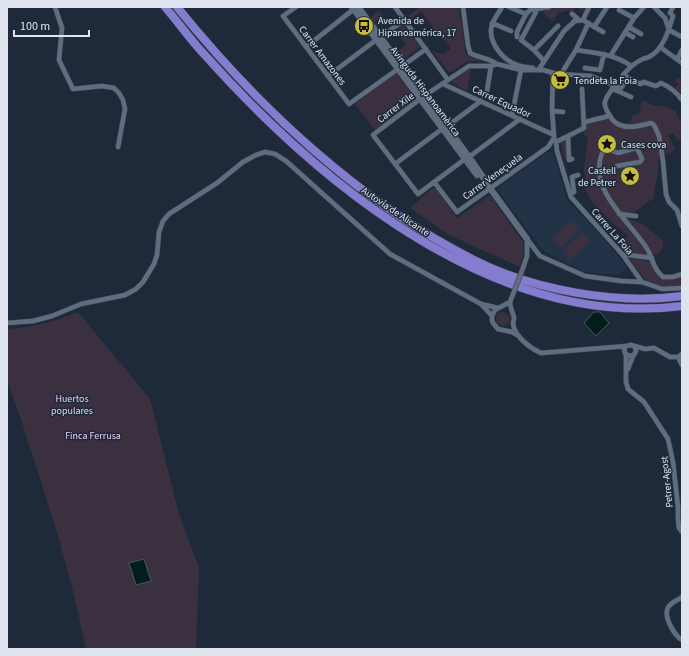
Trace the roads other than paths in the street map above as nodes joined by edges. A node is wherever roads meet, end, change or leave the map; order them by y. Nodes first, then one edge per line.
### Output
1 (54, 7) edge
2 (165, 7) edge
3 (177, 7) edge
4 (296, 7) edge
5 (395, 7) edge
6 (463, 7) edge
7 (502, 7) edge
8 (509, 7) edge
9 (549, 7) edge
10 (589, 7) edge
11 (607, 7) edge
12 (644, 7) edge
13 (654, 7) edge
14 (673, 7) edge
15 (354, 8) edge
16 (618, 10) dead end
17 (536, 12) dead end
18 (670, 13) junction
19 (526, 14) junction
20 (572, 14) dead end
21 (634, 18) junction
22 (665, 19) junction
23 (404, 20) junction
24 (582, 20) junction
25 (492, 23) junction
26 (571, 24) junction
27 (588, 24) junction
28 (558, 26) dead end
29 (629, 27) junction
30 (594, 28) junction
31 (670, 30) junction
32 (511, 31) dead end
33 (603, 32) dead end
34 (626, 32) junction
35 (641, 34) dead end
36 (633, 36) dead end
37 (517, 37) dead end
38 (682, 37) edge
39 (378, 38) junction
40 (306, 47) junction
41 (660, 47) junction
42 (426, 49) junction
43 (534, 50) junction
44 (576, 50) junction
45 (682, 50) edge
46 (604, 54) junction
47 (611, 55) junction
48 (677, 59) junction
49 (544, 61) junction
50 (682, 63) edge
51 (494, 65) junction
52 (631, 66) junction
53 (399, 67) junction
54 (585, 68) dead end
55 (541, 69) junction
56 (521, 70) junction
57 (553, 73) junction
58 (561, 74) junction
59 (328, 76) junction
60 (628, 78) junction
61 (448, 80) junction
62 (443, 84) junction
63 (641, 84) junction
64 (613, 87) junction
65 (648, 87) dead end
66 (582, 89) dead end
67 (487, 91) dead end
68 (631, 97) dead end
69 (422, 98) junction
70 (682, 100) edge
71 (481, 101) junction
72 (553, 110) junction
73 (563, 112) dead end
74 (512, 115) junction
75 (609, 116) junction
76 (520, 119) junction
77 (585, 122) junction
78 (444, 128) junction
79 (568, 136) junction
80 (555, 138) junction
81 (118, 147) dead end
82 (548, 147) junction
83 (557, 151) junction
84 (467, 158) junction
85 (572, 159) dead end
86 (395, 164) junction
87 (617, 166) dead end
88 (578, 175) dead end
89 (434, 182) junction
90 (488, 186) junction
91 (570, 194) junction
92 (618, 213) junction
93 (636, 216) dead end
94 (682, 226) edge
95 (527, 239) junction
96 (622, 254) junction
97 (652, 258) junction
98 (682, 274) edge
99 (642, 282) junction
100 (682, 288) edge
101 (680, 296) edge
102 (510, 302) junction
103 (481, 304) junction
104 (679, 306) edge
105 (500, 308) junction
106 (511, 311) junction
107 (492, 316) junction
108 (513, 322) junction
109 (7, 324) edge
110 (505, 330) junction
111 (519, 336) junction
112 (630, 345) junction
113 (615, 347) junction
114 (645, 349) junction
115 (625, 353) junction
116 (633, 355) junction
117 (680, 355) edge
118 (682, 364) edge
119 (627, 371) junction
120 (682, 532) edge
121 (682, 597) edge
122 (682, 640) edge

1 - 81 street
2 - 104 highway, Autovía de Alicante
3 - 101 highway, Autovía de Alicante
4 - 40 street, Carrer Amazones
5 - 23 street
6 - 51 street
7 - 25 street
8 - 19 street
9 - 19 street
10 - 24 street
11 - 30 street
12 - 21 street
13 - 22 street
14 - 18 street
15 - 39 street, Avinguda Hispanoamèrica
15 - 40 street
16 - 21 street
17 - 43 street
18 - 22 street
18 - 31 street
19 - 37 street
20 - 26 street
21 - 29 street
22 - 31 street
23 - 39 street
23 - 42 street
24 - 26 street
24 - 27 street
25 - 32 street
25 - 55 street
26 - 49 street
27 - 30 street
27 - 44 street
28 - 43 street
29 - 34 street
29 - 35 street
30 - 33 street
31 - 38 street
31 - 41 street
34 - 36 street
34 - 47 street
39 - 53 street, Avinguda Hispanoamèrica
39 - 59 street
40 - 59 street, Carrer Amazones
41 - 48 street
41 - 52 street
42 - 53 street
42 - 61 street
43 - 49 street
44 - 46 street
44 - 58 street
45 - 48 street
46 - 47 street
46 - 54 street
47 - 52 street
48 - 50 street
49 - 55 street
51 - 56 street
51 - 61 street, Carrer Xile
51 - 67 street
52 - 60 street
53 - 59 street, Carrer Amazones
53 - 69 street, Avinguda Hispanoamèrica
55 - 56 street
55 - 57 street
56 - 74 street
57 - 58 street
57 - 72 street, Carrer La Foia
58 - 64 street
60 - 63 street
60 - 64 street
61 - 62 street, Carrer Xile
62 - 69 street, Carrer Xile
62 - 71 street, Carrer Equador
63 - 65 street
63 - 70 street
64 - 68 street
64 - 75 street
66 - 77 street
69 - 78 street, Avinguda Hispanoamèrica
69 - 86 street, Carrer Xile
71 - 74 street, Carrer Equador
71 - 78 street
72 - 73 street
72 - 80 street, Carrer La Foia
74 - 76 street, Carrer Equador
75 - 77 street
75 - 94 street
76 - 80 street, Carrer Equador
76 - 84 street
77 - 79 street
78 - 84 street, Avinguda Hispanoamèrica
78 - 86 street
79 - 80 street
79 - 85 street
80 - 82 street
80 - 83 street, Carrer La Foia
82 - 83 street
82 - 90 street, Carrer Veneçuela
83 - 91 street, Carrer La Foia
84 - 89 street
84 - 90 street, Avinguda Hispanoamèrica
86 - 89 street
87 - 92 street
88 - 91 street
89 - 90 street, Carrer Veneçuela
90 - 95 street, Avinguda Hispanoamèrica
91 - 96 street, Carrer La Foia
92 - 93 street
92 - 97 street
95 - 99 street
95 - 102 street, bridge
96 - 97 street
96 - 99 street, Carrer La Foia
97 - 98 street
99 - 100 street
102 - 105 street
102 - 106 street
103 - 105 street
103 - 107 street
103 - 109 street
105 - 106 street
105 - 107 street
106 - 108 street
107 - 110 street
108 - 110 street
108 - 111 street
110 - 111 street
111 - 113 street
112 - 113 street
112 - 114 street
112 - 115 street
112 - 116 street
113 - 115 street
114 - 116 street
114 - 117 street
115 - 116 street
115 - 119 street, Petrer-Agost
116 - 119 street, Petrer-Agost
117 - 118 street
119 - 120 street, Petrer-Agost
121 - 122 street

